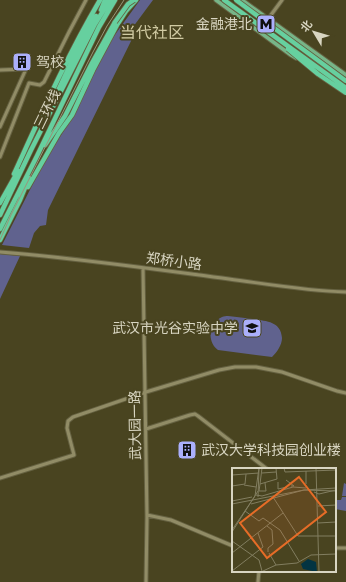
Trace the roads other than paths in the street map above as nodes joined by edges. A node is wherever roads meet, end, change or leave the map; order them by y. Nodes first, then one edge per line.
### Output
1 (86, 0) edge
2 (107, 0) edge
3 (116, 0) edge
4 (216, 0) edge
5 (220, 0) edge
6 (224, 0) edge
7 (236, 0) edge
8 (242, 0) edge
9 (282, 0) edge
10 (98, 1) edge
11 (132, 1) edge
12 (230, 4) junction
13 (268, 19) junction
14 (97, 25) junction
15 (104, 50) junction
16 (72, 60) junction
17 (90, 66) junction
18 (0, 70) edge
19 (346, 75) edge
20 (346, 81) edge
21 (346, 90) edge
22 (52, 93) junction
23 (68, 109) junction
24 (0, 127) edge
25 (59, 133) junction
26 (31, 150) junction
27 (37, 156) junction
28 (0, 157) edge
29 (4, 194) junction
30 (18, 199) junction
31 (0, 203) edge
32 (0, 215) edge
33 (0, 229) edge
34 (0, 240) edge
35 (0, 252) edge
36 (143, 268) junction
37 (346, 292) edge
38 (146, 392) junction
39 (346, 393) edge
40 (146, 429) junction
41 (266, 468) edge
42 (0, 478) edge
43 (147, 515) junction
44 (232, 546) edge
45 (259, 572) edge
46 (146, 582) edge
47 (258, 582) edge

1 - 28 street
2 - 14 highway, 三环线
2 - 16 highway
3 - 14 highway, 三环线
4 - 21 main road
5 - 12 highway, bridge
6 - 12 highway, bridge
7 - 20 highway, bridge
8 - 13 main road
9 - 13 street
10 - 22 highway
11 - 15 highway
11 - 17 highway, bridge
12 - 21 highway, bridge
13 - 19 main road
14 - 26 highway, 三环线
14 - 27 highway, 三环线
15 - 17 highway
15 - 25 highway
16 - 22 highway
16 - 26 highway
17 - 23 highway
18 - 24 street
22 - 29 highway
23 - 25 highway
23 - 27 highway
25 - 30 highway
26 - 29 highway
26 - 32 highway, 三环线
27 - 30 highway, 三环线
29 - 31 highway
30 - 33 highway, 三环线
30 - 34 highway
35 - 36 street, 郑桥小路
36 - 37 street, 郑桥小路
36 - 38 street, 武大园一路
38 - 39 street
38 - 40 street, 武大园一路
38 - 42 street
40 - 41 street
40 - 43 street, 武大园一路
43 - 44 street
43 - 46 street, 武大园一路
45 - 47 street

